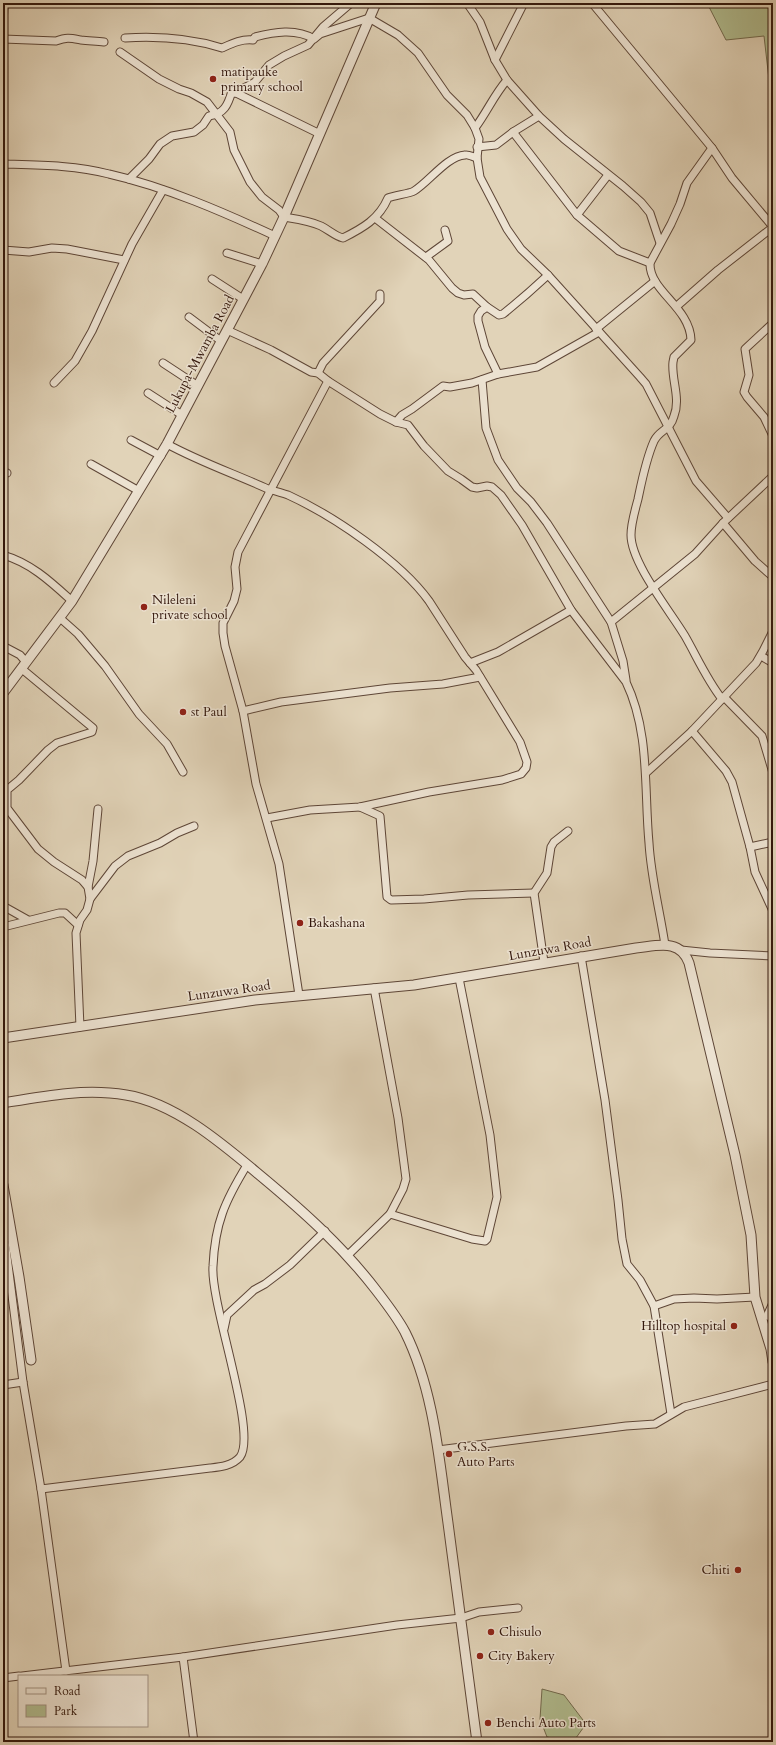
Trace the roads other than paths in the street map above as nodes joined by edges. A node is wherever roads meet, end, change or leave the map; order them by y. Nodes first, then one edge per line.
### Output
1 (4, 3) edge
2 (351, 3) edge
3 (376, 3) edge
4 (467, 3) edge
5 (524, 3) edge
6 (592, 3) edge
7 (369, 18) junction
8 (3, 28) edge
9 (125, 38) dead end
10 (3, 39) edge
11 (314, 39) junction
12 (104, 42) dead end
13 (120, 52) dead end
14 (495, 60) junction
15 (507, 80) junction
16 (235, 93) junction
17 (218, 115) junction
18 (539, 116) junction
19 (475, 128) junction
20 (513, 132) junction
21 (320, 134) junction
22 (477, 147) junction
23 (712, 148) junction
24 (477, 158) junction
25 (3, 164) edge
26 (608, 175) junction
27 (129, 179) junction
28 (163, 190) junction
29 (577, 215) junction
30 (284, 217) junction
31 (375, 218) junction
32 (445, 230) dead end
33 (275, 236) junction
34 (660, 243) junction
35 (3, 250) edge
36 (228, 253) dead end
37 (426, 257) junction
38 (124, 260) junction
39 (650, 263) junction
40 (262, 264) junction
41 (548, 275) junction
42 (212, 279) dead end
43 (655, 282) junction
44 (380, 294) dead end
45 (243, 299) junction
46 (677, 306) junction
47 (487, 307) junction
48 (188, 317) dead end
49 (773, 323) edge
50 (227, 330) junction
51 (598, 331) junction
52 (221, 341) junction
53 (163, 363) dead end
54 (318, 373) junction
55 (498, 374) junction
56 (482, 380) junction
57 (328, 381) junction
58 (54, 383) dead end
59 (198, 386) junction
60 (148, 393) dead end
61 (182, 415) junction
62 (396, 422) junction
63 (668, 428) junction
64 (773, 436) edge
65 (131, 440) dead end
66 (167, 444) junction
67 (161, 456) junction
68 (91, 464) dead end
69 (773, 476) edge
70 (270, 489) junction
71 (139, 491) junction
72 (726, 521) junction
73 (3, 556) edge
74 (773, 577) edge
75 (654, 587) junction
76 (72, 601) junction
77 (571, 610) junction
78 (60, 618) junction
79 (611, 622) junction
80 (773, 631) edge
81 (3, 646) edge
82 (761, 656) junction
83 (470, 663) junction
84 (773, 663) edge
85 (24, 666) junction
86 (480, 677) junction
87 (626, 682) junction
88 (3, 693) edge
89 (723, 698) junction
90 (243, 711) junction
91 (692, 731) junction
92 (183, 772) dead end
93 (773, 773) edge
94 (646, 774) junction
95 (5, 806) edge
96 (360, 807) junction
97 (98, 809) dead end
98 (267, 818) junction
99 (194, 826) dead end
100 (568, 831) dead end
101 (773, 842) edge
102 (750, 847) junction
103 (88, 887) junction
104 (534, 893) junction
105 (90, 899) junction
106 (3, 906) edge
107 (773, 911) edge
108 (28, 920) junction
109 (78, 925) junction
110 (3, 927) edge
111 (665, 945) junction
112 (681, 950) junction
113 (581, 956) junction
114 (773, 956) edge
115 (544, 962) junction
116 (459, 978) junction
117 (374, 988) junction
118 (299, 995) junction
119 (80, 1027) junction
120 (3, 1038) edge
121 (3, 1102) edge
122 (247, 1165) junction
123 (3, 1185) edge
124 (390, 1214) junction
125 (3, 1225) edge
126 (324, 1231) junction
127 (348, 1255) junction
128 (755, 1297) junction
129 (773, 1303) edge
130 (654, 1306) junction
131 (767, 1318) edge
132 (223, 1331) junction
133 (30, 1360) dead end
134 (773, 1362) edge
135 (23, 1382) junction
136 (773, 1384) edge
137 (3, 1385) edge
138 (671, 1414) junction
139 (438, 1450) junction
140 (41, 1489) junction
141 (518, 1608) dead end
142 (461, 1618) junction
143 (183, 1657) junction
144 (66, 1671) junction
145 (29, 1675) edge
146 (18, 1676) edge
147 (3, 1678) edge
148 (194, 1742) edge
149 (477, 1742) edge

1 - 8 street
2 - 11 street
3 - 7 street, Lukupa-Mwamba Road
4 - 14 street
5 - 14 street
6 - 23 street
7 - 11 street
7 - 19 street
7 - 21 street, Lukupa-Mwamba Road
9 - 11 street
10 - 12 street
11 - 16 street
13 - 17 street
14 - 15 street
15 - 18 street
15 - 19 street
16 - 17 street
16 - 21 street
17 - 27 street
17 - 30 street
18 - 20 street
18 - 26 street
19 - 22 street
20 - 22 street
20 - 29 street
21 - 30 street, Lukupa-Mwamba Road
22 - 24 street
23 - 34 street
23 - 46 street
24 - 31 street
24 - 41 street
25 - 27 street
26 - 29 street
26 - 34 street
27 - 28 street
28 - 33 street
28 - 38 street
29 - 39 street
30 - 31 street
30 - 33 street, Lukupa-Mwamba Road
31 - 37 street
32 - 37 street
33 - 40 street, Lukupa-Mwamba Road
34 - 39 street
35 - 38 street
36 - 40 street
37 - 47 street
38 - 58 street
39 - 43 street
40 - 45 street, Lukupa-Mwamba Road
41 - 47 street
41 - 51 street
42 - 45 street
43 - 46 street
43 - 51 street
44 - 54 street
45 - 50 street, Lukupa-Mwamba Road
46 - 63 street
47 - 55 street
48 - 52 street
49 - 64 street
50 - 52 street, Lukupa-Mwamba Road
50 - 54 street
51 - 55 street
51 - 63 street
52 - 59 street, Lukupa-Mwamba Road
53 - 59 street
54 - 57 street
55 - 56 street
56 - 62 street
56 - 79 street
57 - 62 street
57 - 70 street
59 - 61 street, Lukupa-Mwamba Road
60 - 61 street
61 - 66 street, Lukupa-Mwamba Road
62 - 77 street
63 - 72 street
63 - 75 street
65 - 67 street
66 - 67 street, Lukupa-Mwamba Road
66 - 70 street
67 - 71 street, Lukupa-Mwamba Road
68 - 71 street
69 - 72 street
70 - 83 street
70 - 90 street
71 - 76 street, Lukupa-Mwamba Road
72 - 74 street
72 - 75 street
73 - 76 street
75 - 79 street
75 - 89 street
76 - 78 street, Lukupa-Mwamba Road
77 - 83 street
77 - 87 street
78 - 85 street, Lukupa-Mwamba Road
78 - 92 street
79 - 87 street
80 - 82 street
81 - 85 street
82 - 84 street
82 - 89 street
83 - 86 street
85 - 88 street, Lukupa-Mwamba Road
85 - 95 street
86 - 90 street
86 - 96 street
87 - 94 street
89 - 91 street
89 - 93 street
90 - 98 street
91 - 94 street
91 - 102 street
94 - 111 street
95 - 103 street
96 - 98 street
96 - 104 street
97 - 103 street
98 - 118 street
99 - 105 street
100 - 104 street
101 - 102 street
102 - 107 street
103 - 105 street
104 - 115 street
105 - 109 street
106 - 108 street
108 - 109 street
108 - 110 street
109 - 119 street
111 - 112 street, Lunzuwa Road
111 - 113 street, Lunzuwa Road
112 - 114 street
112 - 128 street
113 - 115 street, Lunzuwa Road
113 - 130 street
115 - 116 street, Lunzuwa Road
116 - 117 street, Lunzuwa Road
116 - 124 street
117 - 118 street, Lunzuwa Road
117 - 124 street
118 - 119 street, Lunzuwa Road
119 - 120 street, Lunzuwa Road
121 - 122 street
122 - 126 street
122 - 132 street
123 - 133 street
124 - 127 street
125 - 135 street
126 - 127 street
126 - 132 street
127 - 139 street
128 - 130 street
128 - 131 street
129 - 131 street
130 - 138 street
131 - 134 street
132 - 140 street
135 - 137 street
135 - 140 street
136 - 138 street
138 - 139 street
139 - 142 street
140 - 144 street
141 - 142 street
142 - 143 street
142 - 149 street
143 - 144 street
143 - 148 street
144 - 145 street
146 - 147 street

